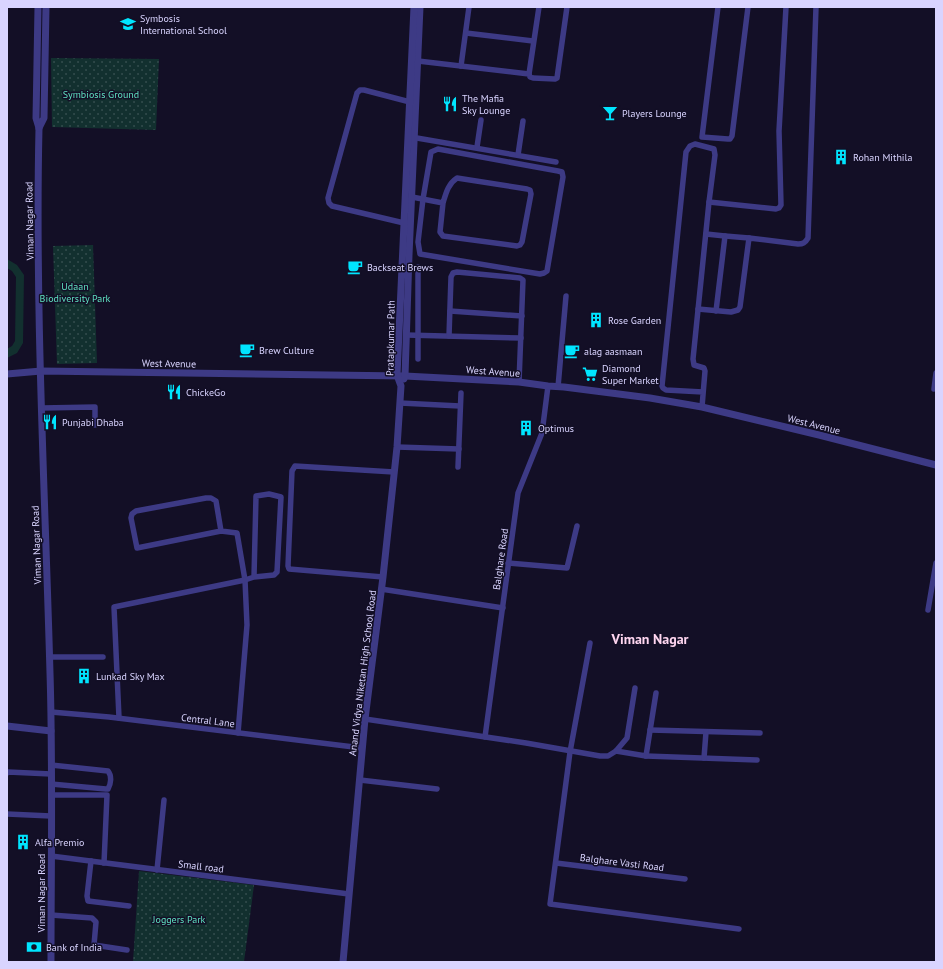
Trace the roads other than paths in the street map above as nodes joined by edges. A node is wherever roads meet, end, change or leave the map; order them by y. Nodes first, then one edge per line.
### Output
1 (38, 7) edge
2 (46, 7) edge
3 (414, 7) edge
4 (420, 7) edge
5 (469, 7) edge
6 (539, 7) edge
7 (567, 7) edge
8 (718, 7) edge
9 (748, 7) edge
10 (786, 7) edge
11 (816, 7) edge
12 (466, 33) junction
13 (416, 41) junction
14 (534, 41) junction
15 (418, 61) junction
16 (461, 66) junction
17 (529, 74) junction
18 (410, 102) junction
19 (481, 120) dead end
20 (523, 121) dead end
21 (39, 128) junction
22 (411, 137) junction
23 (702, 137) junction
24 (697, 144) junction
25 (477, 148) junction
26 (518, 155) junction
27 (556, 162) dead end
28 (412, 197) junction
29 (423, 199) junction
30 (708, 202) junction
31 (443, 203) junction
32 (404, 223) junction
33 (706, 234) junction
34 (725, 236) junction
35 (749, 238) junction
36 (406, 255) junction
37 (418, 267) dead end
38 (566, 296) dead end
39 (698, 309) junction
40 (450, 311) junction
41 (716, 311) junction
42 (522, 316) junction
43 (406, 335) junction
44 (418, 335) junction
45 (449, 336) junction
46 (521, 338) junction
47 (418, 359) dead end
48 (41, 371) junction
49 (936, 373) edge
50 (7, 374) edge
51 (398, 375) junction
52 (405, 376) junction
53 (518, 382) junction
54 (401, 386) junction
55 (548, 386) junction
56 (558, 387) junction
57 (934, 389) dead end
58 (703, 392) junction
59 (461, 393) dead end
60 (400, 403) junction
61 (460, 406) junction
62 (702, 407) junction
63 (42, 408) junction
64 (95, 425) dead end
65 (397, 447) junction
66 (459, 449) junction
67 (936, 465) edge
68 (458, 467) dead end
69 (394, 472) junction
70 (577, 526) dead end
71 (221, 531) junction
72 (508, 563) junction
73 (936, 563) edge
74 (254, 577) junction
75 (383, 577) junction
76 (245, 580) junction
77 (381, 589) junction
78 (503, 608) junction
79 (928, 610) dead end
80 (590, 643) dead end
81 (50, 657) junction
82 (103, 657) dead end
83 (635, 688) dead end
84 (656, 693) dead end
85 (51, 712) junction
86 (119, 718) junction
87 (365, 719) junction
88 (7, 726) edge
89 (650, 730) junction
90 (51, 731) junction
91 (706, 732) junction
92 (238, 733) junction
93 (760, 733) dead end
94 (485, 737) junction
95 (362, 748) junction
96 (616, 751) junction
97 (570, 752) junction
98 (646, 756) junction
99 (704, 758) junction
100 (757, 760) dead end
101 (51, 766) junction
102 (7, 773) edge
103 (51, 774) junction
104 (360, 780) junction
105 (51, 784) junction
106 (437, 789) dead end
107 (51, 794) junction
108 (164, 800) dead end
109 (7, 814) edge
110 (51, 816) junction
111 (51, 856) junction
112 (90, 861) junction
113 (104, 863) junction
114 (556, 863) junction
115 (156, 870) junction
116 (685, 879) dead end
117 (349, 894) junction
118 (129, 906) dead end
119 (51, 915) junction
120 (739, 929) dead end
121 (127, 950) dead end
122 (51, 962) edge
123 (343, 962) edge

1 - 21 street, Viman Nagar Road
2 - 21 street, Viman Nagar Road
3 - 13 street, Pratapkumar Path
4 - 13 street, Pratapkumar Path
5 - 12 street
6 - 14 street
7 - 17 street
8 - 23 street
9 - 23 street
10 - 30 street
11 - 35 street
12 - 14 street
12 - 16 street
13 - 15 street, Pratapkumar Path
13 - 18 street, Pratapkumar Path
14 - 17 street
15 - 16 street
15 - 22 street, Pratapkumar Path
16 - 17 street
18 - 22 street, Pratapkumar Path
18 - 32 street
19 - 25 street
20 - 26 street
21 - 48 street, Viman Nagar Road
22 - 25 street
22 - 28 street, Pratapkumar Path
22 - 32 street, Pratapkumar Path
23 - 24 street
24 - 30 street
24 - 58 street
25 - 26 street
26 - 27 street
28 - 29 street
28 - 36 street, Pratapkumar Path
29 - 29 street
29 - 31 street
30 - 33 street
31 - 31 street
32 - 36 street, Pratapkumar Path
33 - 34 street
33 - 39 street
34 - 35 street
34 - 41 street
35 - 41 street
36 - 43 street, Pratapkumar Path
36 - 51 street, Pratapkumar Path
37 - 44 street
38 - 56 street
39 - 41 street
39 - 58 street
40 - 42 street
40 - 42 street
40 - 45 street
42 - 46 street
43 - 44 street
43 - 52 street, Pratapkumar Path
44 - 45 street
44 - 47 street
45 - 46 street
46 - 53 street
48 - 50 street, West Avenue
48 - 51 street, West Avenue
48 - 63 street, Viman Nagar Road
49 - 57 street
51 - 52 street, West Avenue
51 - 54 street, Pratapkumar Path
52 - 53 street, West Avenue
52 - 54 street, Pratapkumar Path
53 - 55 street, West Avenue
54 - 60 street, Anand Vidya Niketan High School Road
55 - 56 street, West Avenue
55 - 72 street, Balghare Road
56 - 62 street, West Avenue
58 - 62 street
59 - 61 street
60 - 61 street
60 - 65 street, Anand Vidya Niketan High School Road
61 - 66 street
62 - 67 street, West Avenue
63 - 64 street
63 - 81 street, Viman Nagar Road
65 - 66 street
65 - 69 street, Anand Vidya Niketan High School Road
66 - 68 street
69 - 75 street, Anand Vidya Niketan High School Road
69 - 75 street
70 - 72 street
71 - 71 street
71 - 76 street
72 - 78 street, Balghare Road
73 - 79 street
74 - 74 street
74 - 76 street
75 - 77 street, Anand Vidya Niketan High School Road
76 - 86 street
76 - 92 street
77 - 78 street
77 - 87 street, Anand Vidya Niketan High School Road
78 - 94 street, Balghare Road
80 - 97 street
81 - 82 street
81 - 85 street, Viman Nagar Road
83 - 96 street
84 - 89 street
85 - 86 street, Central Lane
85 - 90 street, Viman Nagar Road
86 - 92 street, Central Lane
87 - 94 street
87 - 95 street, Anand Vidya Niketan High School Road
88 - 90 street
89 - 91 street
89 - 98 street
90 - 101 street, Viman Nagar Road
91 - 93 street
91 - 99 street
92 - 95 street, Central Lane
94 - 97 street
95 - 104 street, Anand Vidya Niketan High School Road
96 - 97 street
96 - 98 street
97 - 114 street
98 - 99 street
99 - 100 street
101 - 103 street, Viman Nagar Road
101 - 105 street
102 - 103 street
103 - 105 street, Viman Nagar Road
104 - 106 street
104 - 117 street, Anand Vidya Niketan High School Road
105 - 107 street, Viman Nagar Road
107 - 110 street, Viman Nagar Road
107 - 113 street
108 - 115 street
109 - 110 street
110 - 111 street, Viman Nagar Road
111 - 112 street, Small road
111 - 119 street, Viman Nagar Road
112 - 113 street, Small road
112 - 118 street
113 - 115 street, Small road
114 - 116 street, Balghare Vasti Road
114 - 120 street
115 - 117 street, Small road
117 - 123 street, Anand Vidya Niketan High School Road
119 - 121 street
119 - 122 street, Viman Nagar Road

